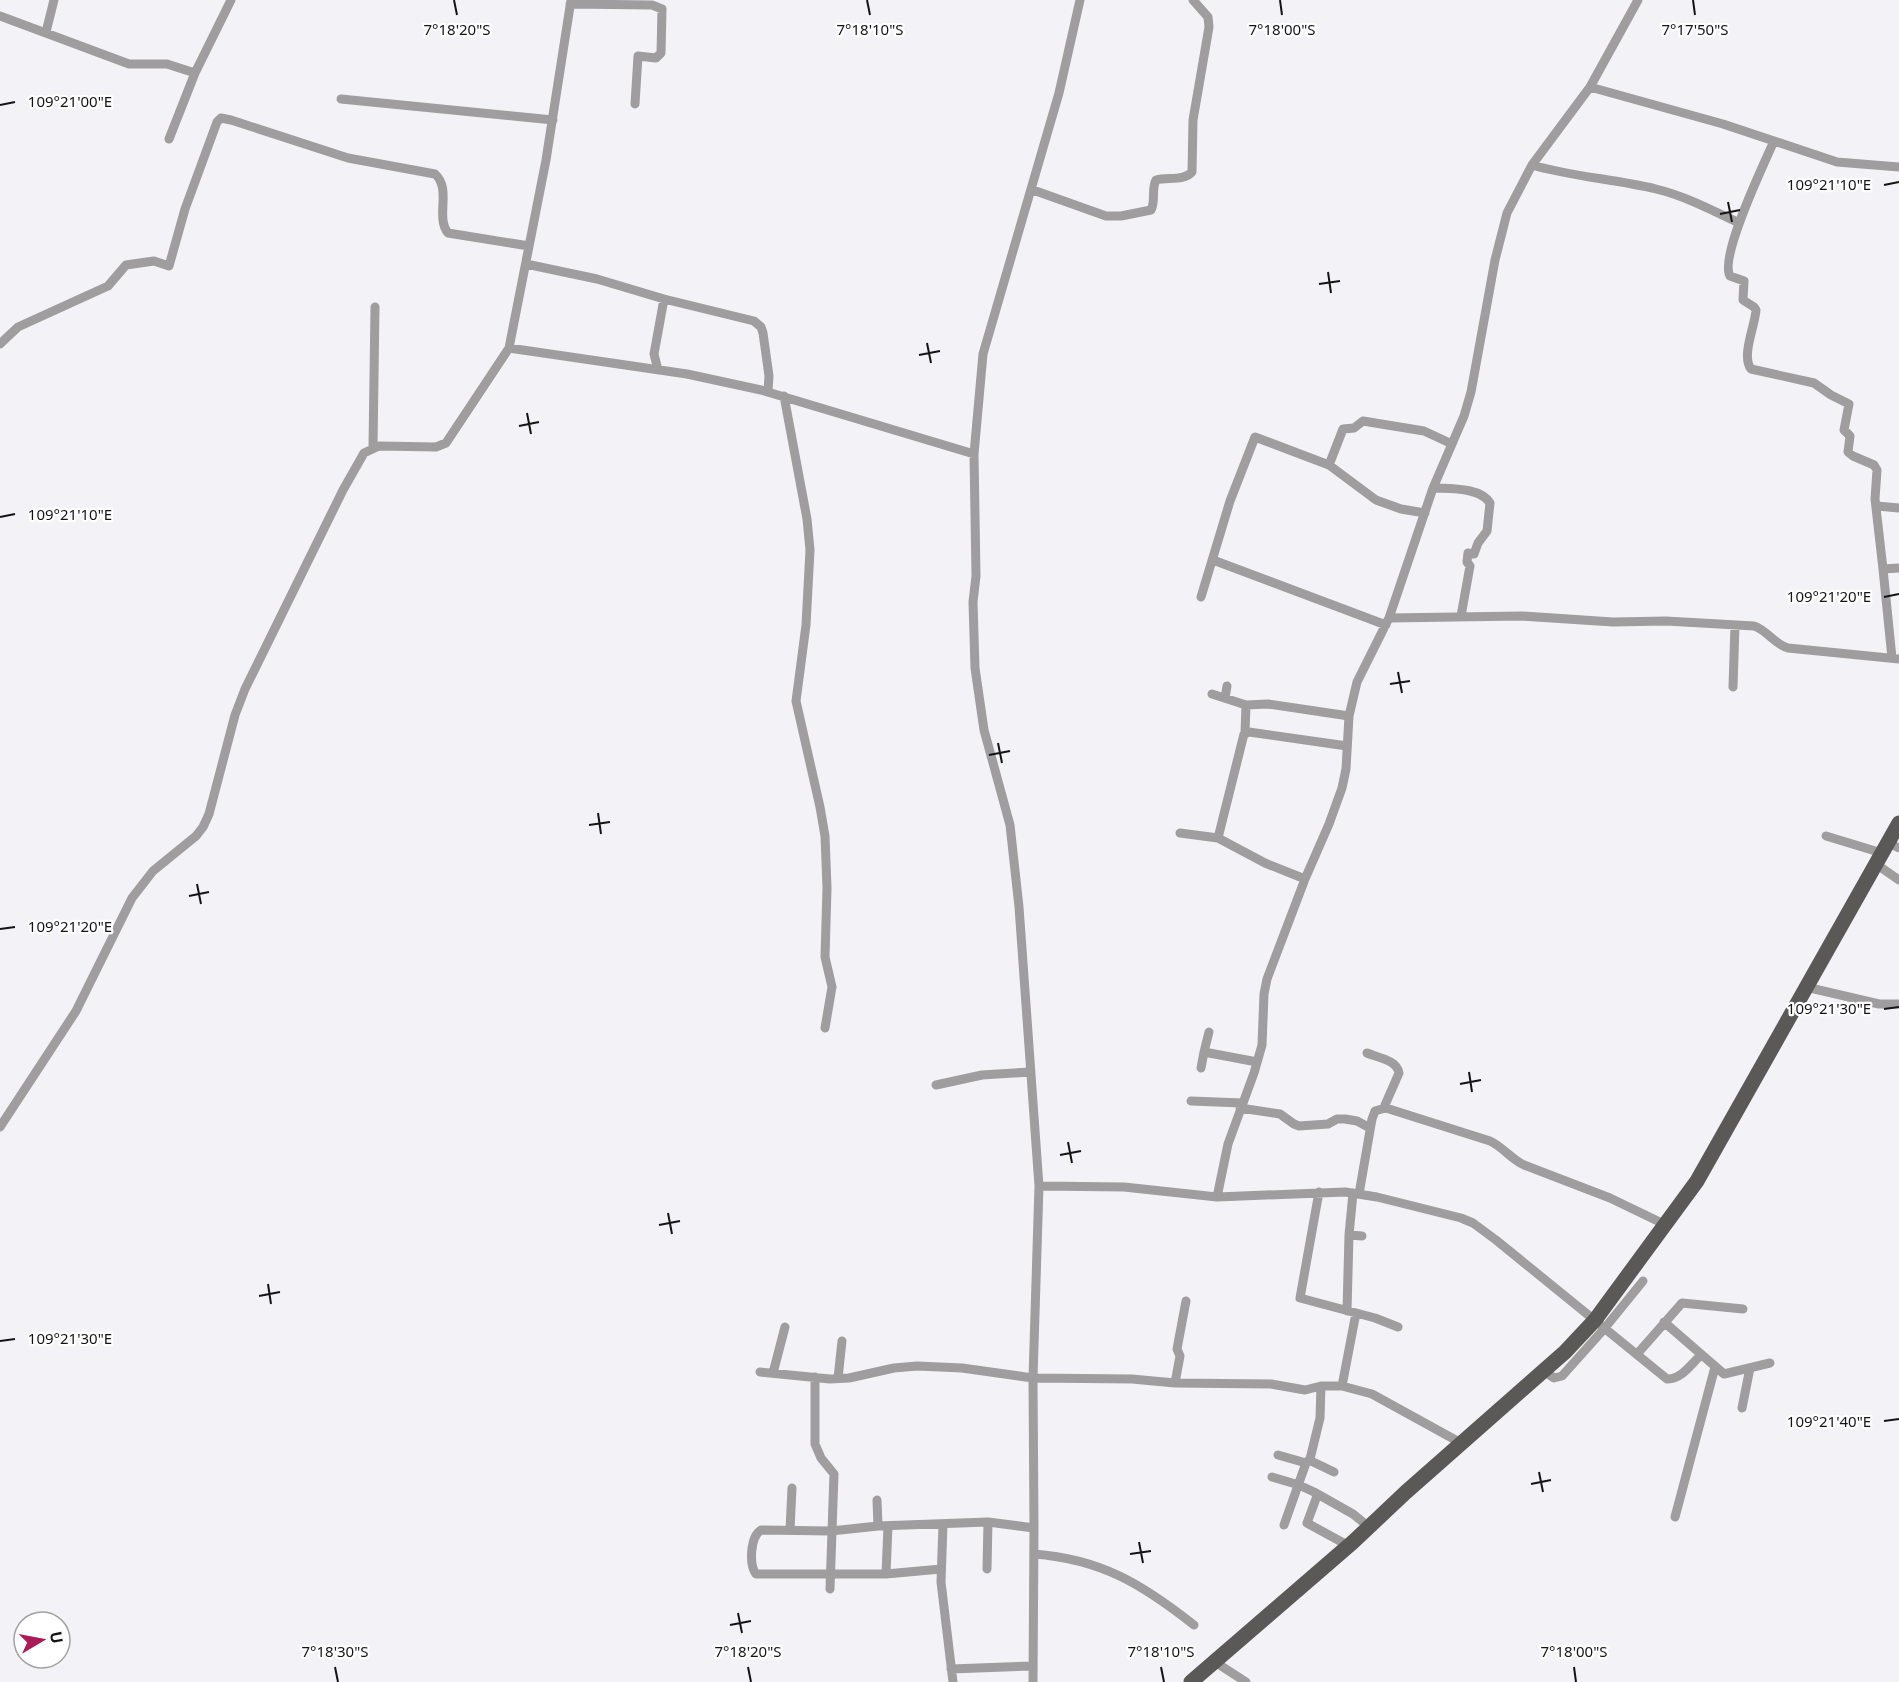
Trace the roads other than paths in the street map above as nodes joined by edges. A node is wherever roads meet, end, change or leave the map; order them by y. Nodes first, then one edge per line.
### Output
1 (54, 0) edge
2 (231, 0) edge
3 (1080, 0) edge
4 (1193, 0) edge
5 (1638, 0) edge
6 (571, 2) edge
7 (0, 16) edge
8 (46, 32) junction
9 (195, 73) junction
10 (1590, 87) junction
11 (341, 99) dead end
12 (635, 104) dead end
13 (553, 120) junction
14 (169, 139) dead end
15 (1774, 141) junction
16 (1532, 165) junction
17 (1899, 167) edge
18 (1033, 190) junction
19 (1739, 223) junction
20 (529, 246) junction
21 (526, 264) junction
22 (664, 299) junction
23 (375, 307) dead end
24 (0, 344) edge
25 (509, 348) junction
26 (658, 370) junction
27 (768, 392) junction
28 (784, 396) junction
29 (1452, 444) junction
30 (373, 447) junction
31 (974, 453) junction
32 (1329, 465) junction
33 (1433, 488) junction
34 (1877, 506) junction
35 (1899, 508) edge
36 (1425, 513) junction
37 (1213, 560) junction
38 (1899, 568) edge
39 (1882, 569) junction
40 (1201, 597) dead end
41 (1461, 616) junction
42 (1388, 622) junction
43 (1735, 626) junction
44 (1896, 659) edge
45 (1227, 686) dead end
46 (1733, 687) dead end
47 (1212, 694) dead end
48 (1225, 698) junction
49 (1246, 705) junction
50 (1349, 716) junction
51 (1245, 732) junction
52 (1347, 746) junction
53 (1899, 823) edge
54 (1180, 833) dead end
55 (1826, 836) dead end
56 (1218, 838) junction
57 (1886, 852) edge
58 (1305, 879) junction
59 (1899, 880) edge
60 (1806, 987) junction
61 (1899, 1004) edge
62 (825, 1028) dead end
63 (1209, 1032) dead end
64 (1204, 1052) junction
65 (1367, 1053) dead end
66 (1257, 1062) junction
67 (1201, 1068) dead end
68 (1030, 1072) junction
69 (936, 1085) dead end
70 (1191, 1101) dead end
71 (1241, 1105) junction
72 (1386, 1108) junction
73 (0, 1127) edge
74 (1370, 1128) junction
75 (1039, 1186) junction
76 (1319, 1192) junction
77 (1356, 1194) junction
78 (1217, 1197) junction
79 (1666, 1225) junction
80 (1349, 1235) junction
81 (1362, 1236) dead end
82 (1643, 1281) dead end
83 (1186, 1301) dead end
84 (1743, 1309) dead end
85 (1352, 1312) junction
86 (1664, 1322) junction
87 (1600, 1325) junction
88 (785, 1327) dead end
89 (1398, 1328) dead end
90 (842, 1341) dead end
91 (1638, 1353) junction
92 (1701, 1355) junction
93 (1770, 1363) dead end
94 (1715, 1367) junction
95 (1750, 1368) junction
96 (760, 1372) dead end
97 (773, 1373) junction
98 (815, 1377) junction
99 (838, 1378) junction
100 (1032, 1378) junction
101 (1175, 1383) junction
102 (1321, 1386) junction
103 (1342, 1386) junction
104 (1742, 1408) dead end
105 (1461, 1443) junction
106 (1278, 1455) dead end
107 (1308, 1462) junction
108 (1334, 1472) dead end
109 (1272, 1477) dead end
110 (1298, 1485) junction
111 (792, 1488) dead end
112 (1317, 1496) junction
113 (877, 1500) dead end
114 (1289, 1511) junction
115 (1675, 1517) dead end
116 (988, 1522) junction
117 (1307, 1523) junction
118 (943, 1524) junction
119 (1284, 1525) dead end
120 (878, 1526) junction
121 (888, 1526) junction
122 (1369, 1527) junction
123 (1034, 1528) junction
124 (790, 1530) junction
125 (831, 1531) junction
126 (1349, 1546) junction
127 (1034, 1554) junction
128 (941, 1569) junction
129 (987, 1569) dead end
130 (831, 1574) junction
131 (886, 1574) junction
132 (830, 1589) dead end
133 (1194, 1625) dead end
134 (1215, 1662) junction
135 (1033, 1666) junction
136 (951, 1669) junction
137 (1197, 1680) edge
138 (953, 1682) edge
139 (1032, 1682) edge
140 (1246, 1682) edge

1 - 8 street
2 - 9 street
3 - 18 street
4 - 18 street
5 - 10 street
6 - 12 street
6 - 13 street
7 - 8 street
8 - 9 street
9 - 14 street
10 - 15 street
10 - 16 street
11 - 13 street
13 - 20 street
15 - 17 street
15 - 19 street
16 - 19 street
16 - 29 street
18 - 31 street
19 - 34 street
20 - 21 street
20 - 24 street
21 - 22 street
21 - 25 street
22 - 26 street
22 - 27 street
23 - 30 street
25 - 26 street
25 - 30 street
26 - 27 street
27 - 28 street
28 - 31 street
28 - 62 street
29 - 32 street
29 - 33 street
30 - 73 street
31 - 68 street
32 - 36 street
32 - 37 street
33 - 36 street
33 - 41 street
34 - 35 street
34 - 39 street
36 - 42 street
37 - 40 street
37 - 42 street
38 - 39 street
39 - 44 street
41 - 42 street
41 - 43 street
42 - 50 street
43 - 44 street
43 - 46 street
45 - 48 street
47 - 48 street
48 - 49 street
49 - 50 street
49 - 51 street
50 - 52 street
51 - 52 street
51 - 56 street
52 - 58 street
53 - 57 main road
54 - 56 street
55 - 57 street
56 - 58 street
57 - 59 street
57 - 60 main road
58 - 66 street
60 - 61 street
60 - 79 main road
63 - 64 street
64 - 66 street
64 - 67 street
65 - 72 street
66 - 71 street
68 - 69 street
68 - 75 street
70 - 71 street
71 - 74 street
71 - 78 street
72 - 74 street
72 - 79 street
74 - 77 street
75 - 78 street
75 - 100 street
76 - 77 street
76 - 78 street
76 - 85 street
77 - 80 street
77 - 87 street
79 - 87 main road
80 - 81 street
80 - 85 street
82 - 87 street
83 - 101 street
84 - 86 street
85 - 89 street
85 - 103 street
86 - 91 street
86 - 92 street
87 - 91 street
87 - 105 main road
88 - 97 street
90 - 99 street
91 - 92 street
92 - 94 street
93 - 95 street
94 - 95 street
94 - 115 street
95 - 104 street
96 - 97 street
97 - 98 street
98 - 99 street
98 - 125 street
99 - 100 street
100 - 101 street
100 - 123 street
101 - 102 street
102 - 103 street
102 - 107 street
103 - 105 street
105 - 122 main road
106 - 107 street
107 - 108 street
107 - 110 street
109 - 110 street
110 - 112 street
110 - 114 street
111 - 124 street
112 - 117 street
112 - 122 street
113 - 120 street
114 - 117 street
114 - 119 street
116 - 118 street
116 - 123 street
116 - 129 street
117 - 126 street
118 - 121 street
118 - 128 street
120 - 121 street
120 - 125 street
121 - 131 street
122 - 126 main road
123 - 127 street
124 - 125 street
124 - 130 street
125 - 130 street
126 - 134 main road
127 - 133 street
127 - 135 street
128 - 131 street
128 - 136 street
130 - 131 street
130 - 132 street
134 - 137 main road
134 - 140 street
135 - 136 street
135 - 139 street
136 - 138 street

